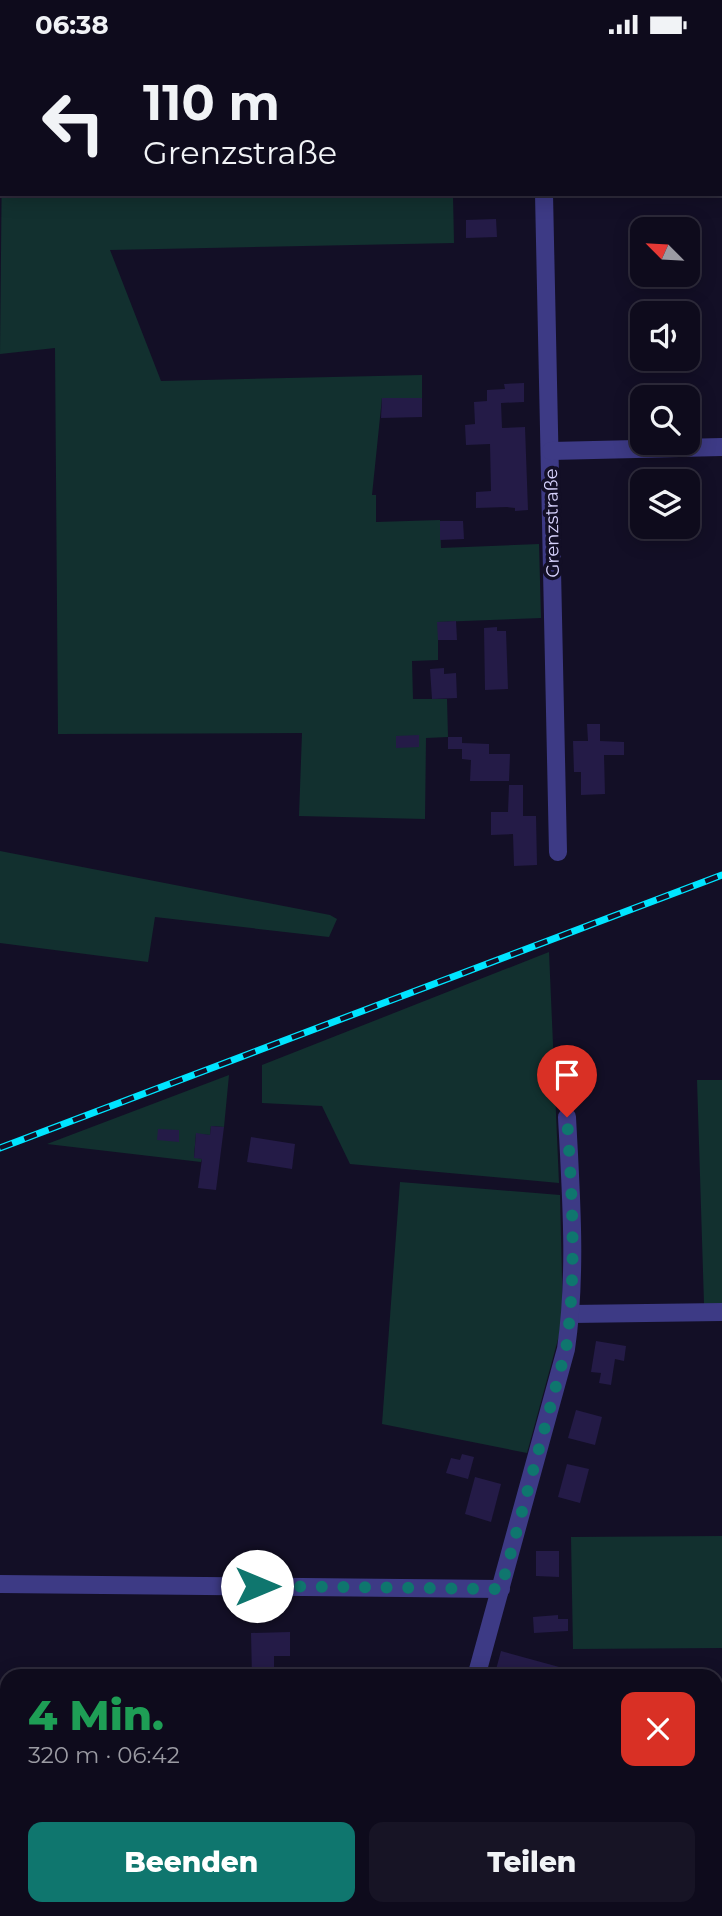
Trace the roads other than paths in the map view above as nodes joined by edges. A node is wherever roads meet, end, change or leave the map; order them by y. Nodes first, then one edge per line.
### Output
1 (544, 196) edge
2 (722, 447) edge
3 (551, 451) junction
4 (558, 852) dead end
5 (567, 1117) dead end
6 (722, 1312) edge
7 (571, 1314) junction
8 (0, 1584) edge
9 (501, 1589) junction
10 (479, 1669) edge

1 - 3 street, Grenzstraße
2 - 3 street
3 - 4 street, Grenzstraße
5 - 7 street
6 - 7 street
7 - 9 street
8 - 9 street
9 - 10 street

